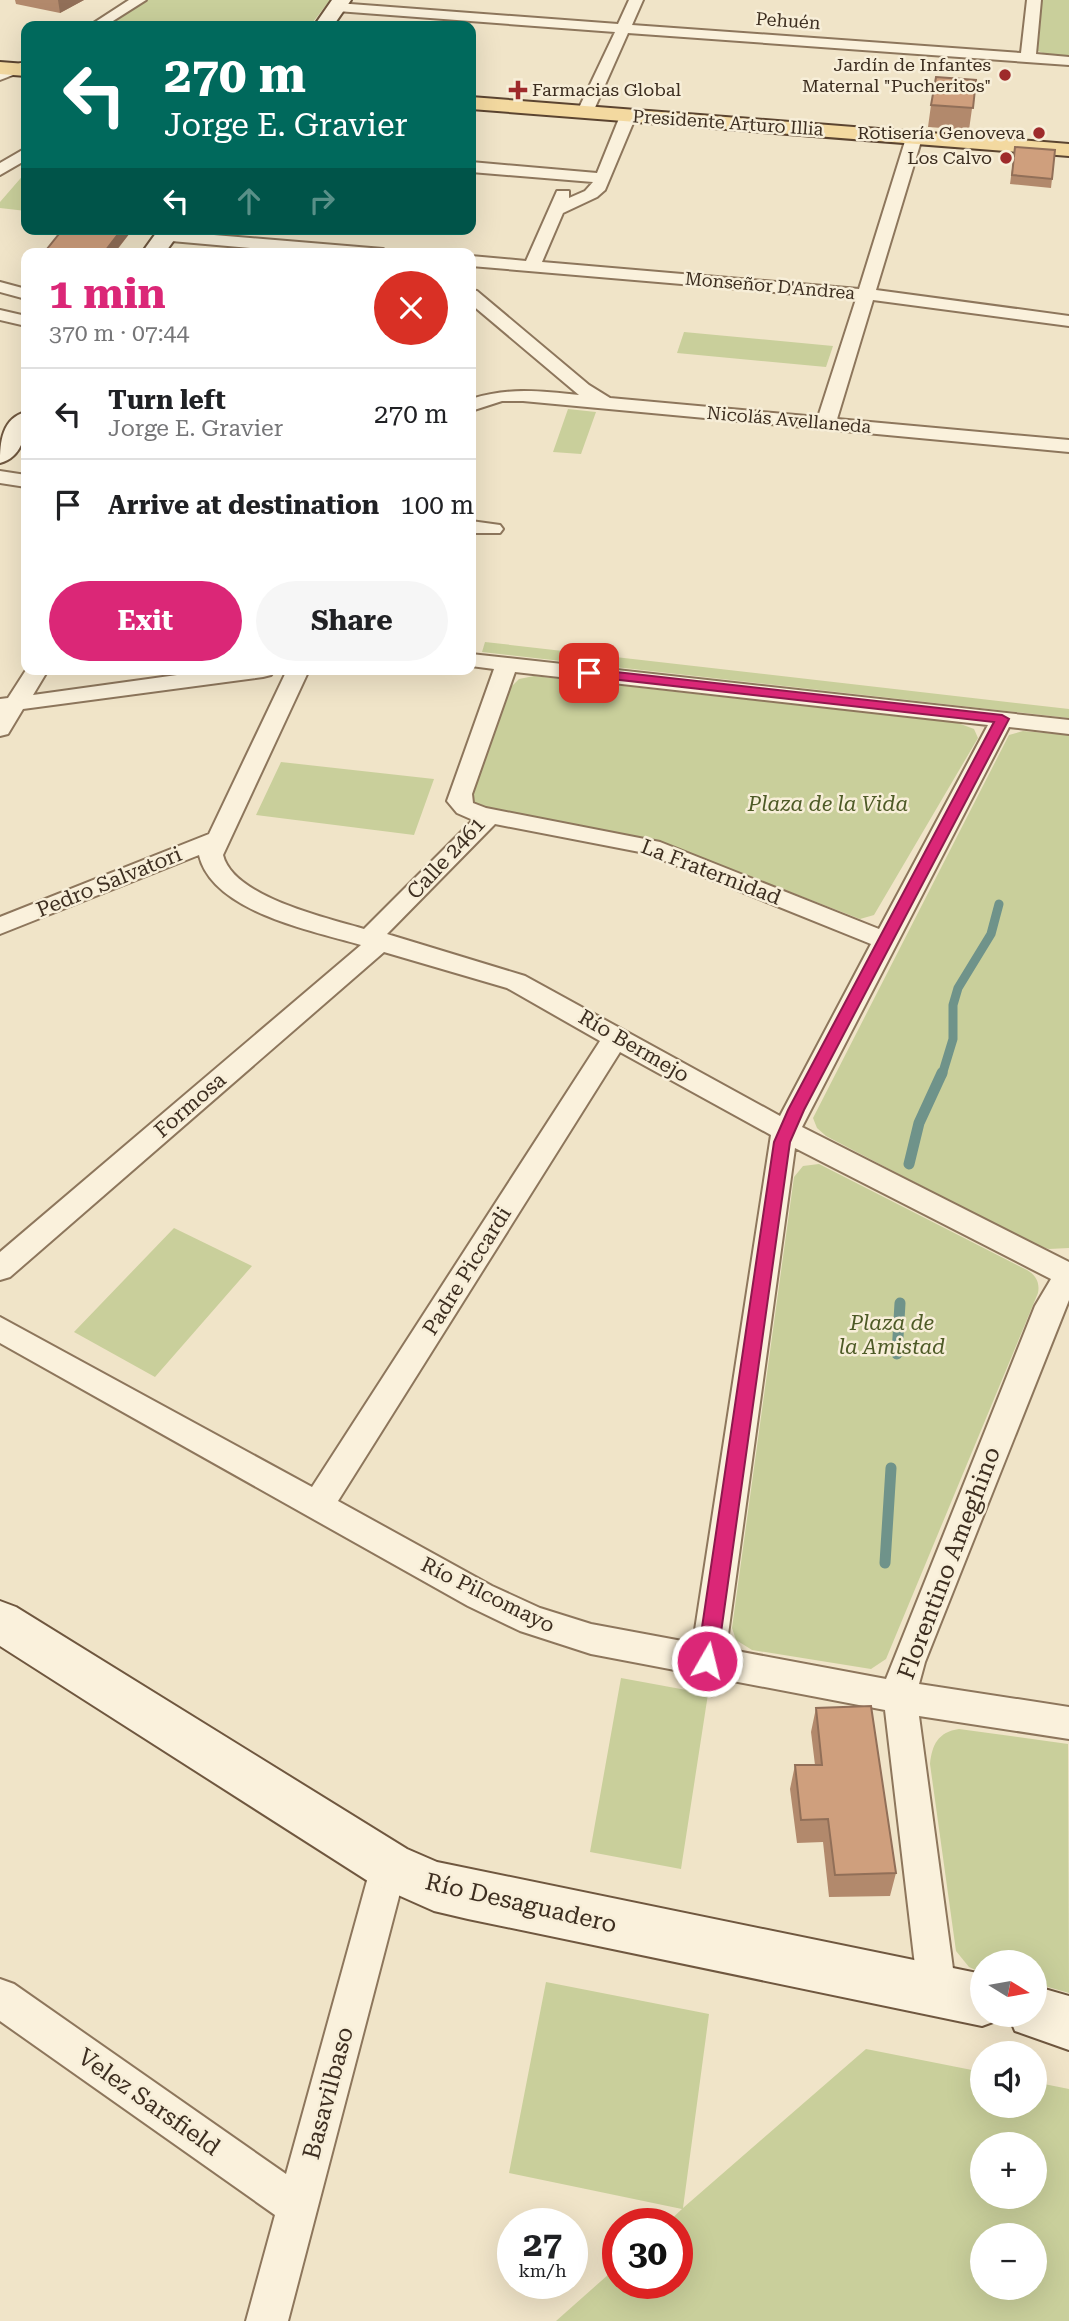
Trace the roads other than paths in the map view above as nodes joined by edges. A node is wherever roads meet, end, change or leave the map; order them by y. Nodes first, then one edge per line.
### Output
1 (139, 0) edge
2 (458, 0) edge
3 (636, 0) edge
4 (1034, 0) edge
5 (340, 3) edge
6 (450, 15) junction
7 (104, 21) edge
8 (327, 21) edge
9 (624, 28) junction
10 (1028, 58) junction
11 (1069, 61) edge
12 (476, 103) edge
13 (585, 112) junction
14 (628, 116) junction
15 (914, 138) junction
16 (1069, 150) edge
17 (21, 156) edge
18 (476, 167) edge
19 (0, 170) edge
20 (571, 176) junction
21 (603, 178) junction
22 (556, 210) junction
23 (163, 240) edge
24 (273, 248) edge
25 (476, 261) edge
26 (532, 266) junction
27 (0, 287) edge
28 (21, 293) edge
29 (866, 294) junction
30 (476, 299) edge
31 (0, 315) edge
32 (21, 320) edge
33 (1069, 321) edge
34 (566, 375) junction
35 (509, 395) junction
36 (476, 404) edge
37 (614, 404) junction
38 (826, 424) junction
39 (21, 427) edge
40 (1069, 446) edge
41 (0, 455) edge
42 (0, 477) edge
43 (21, 480) edge
44 (476, 527) edge
45 (494, 529) dead end
46 (476, 661) edge
47 (507, 664) junction
48 (33, 675) edge
49 (227, 675) edge
50 (296, 675) edge
51 (7, 706) edge
52 (1002, 719) junction
53 (1069, 727) edge
54 (0, 729) edge
55 (490, 816) junction
56 (218, 839) junction
57 (0, 926) edge
58 (375, 940) junction
59 (886, 941) junction
60 (616, 1037) junction
61 (786, 1131) junction
62 (0, 1269) edge
63 (1069, 1275) edge
64 (0, 1329) edge
65 (317, 1505) junction
66 (0, 1622) edge
67 (707, 1661) junction
68 (901, 1697) junction
69 (1069, 1723) edge
70 (389, 1866) junction
71 (959, 1995) edge
72 (0, 1998) edge
73 (1047, 2016) edge
74 (1069, 2022) edge
75 (298, 2207) junction
76 (267, 2321) edge

1 - 7 street
2 - 6 street
3 - 9 street
4 - 10 street
5 - 6 street, Pehuén
5 - 8 street
6 - 9 street, Pehuén
9 - 10 street, Pehuén
9 - 13 street
10 - 11 street, Pehuén
12 - 13 main road, Presidente Arturo Illia
13 - 14 main road, Presidente Arturo Illia
14 - 15 main road, Presidente Arturo Illia
14 - 21 street
15 - 16 main road, Presidente Arturo Illia
15 - 29 street
17 - 19 street
18 - 20 street
20 - 21 street
20 - 22 street
21 - 22 street
22 - 26 street
23 - 24 street
25 - 26 street, Monseñor D'Andrea
26 - 29 street, Monseñor D'Andrea
27 - 28 street
29 - 33 street, Monseñor D'Andrea
29 - 38 street
30 - 34 street
31 - 32 street
34 - 35 street, Nicolás Avellaneda
34 - 37 street
35 - 36 street, Nicolás Avellaneda
35 - 37 street, Nicolás Avellaneda
37 - 38 street, Nicolás Avellaneda
38 - 40 street, Nicolás Avellaneda
39 - 41 street
42 - 43 street
44 - 45 street
46 - 47 street
47 - 52 street
47 - 55 street, Calle 2461
48 - 51 street
49 - 51 street
50 - 56 street
51 - 54 street
52 - 53 street
52 - 59 street
55 - 58 street, Calle 2461
55 - 59 street, La Fraternidad
56 - 57 street, Pedro Salvatori
56 - 58 street, Río Bermejo
58 - 60 street, Río Bermejo
58 - 62 street, Formosa
59 - 61 street
60 - 61 street, Río Bermejo
60 - 65 street, Padre Piccardi
61 - 63 street, Río Bermejo
61 - 67 street
63 - 68 street, Florentino Ameghino
64 - 65 street, Río Pilcomayo
65 - 67 street, Río Pilcomayo
66 - 70 street, Río Desaguadero
67 - 68 street, Río Pilcomayo
68 - 69 street, Río Pilcomayo
68 - 71 street, Florentino Ameghino
70 - 71 street, Río Desaguadero
70 - 75 street, Basavilbaso
72 - 75 street, Velez Sarsfield
73 - 74 street
75 - 76 street, Basavilbaso

